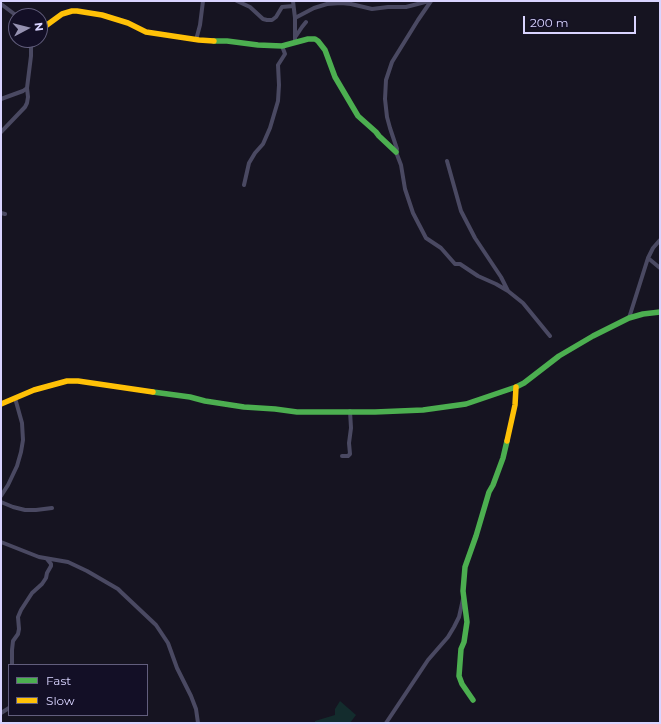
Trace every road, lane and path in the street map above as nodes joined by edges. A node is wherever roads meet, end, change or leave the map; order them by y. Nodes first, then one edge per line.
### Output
1 (203, 1) edge
2 (237, 1) edge
3 (293, 1) edge
4 (319, 1) edge
5 (430, 1) edge
6 (293, 6) junction
7 (318, 7) junction
8 (294, 18) junction
9 (306, 22) dead end
10 (48, 24) edge
11 (295, 39) junction
12 (196, 40) junction
13 (282, 46) junction
14 (31, 48) edge
15 (27, 88) junction
16 (1, 99) edge
17 (1, 132) edge
18 (396, 152) junction
19 (447, 161) dead end
20 (244, 185) dead end
21 (660, 240) edge
22 (648, 258) junction
23 (660, 268) edge
24 (508, 291) junction
25 (659, 313) edge
26 (629, 318) junction
27 (550, 336) dead end
28 (516, 387) junction
29 (15, 398) junction
30 (1, 404) edge
31 (350, 411) junction
32 (342, 456) dead end
33 (1, 496) edge
34 (1, 502) edge
35 (52, 508) dead end
36 (1, 542) edge
37 (47, 559) junction
38 (464, 596) junction
39 (12, 664) edge
40 (473, 700) dead end
41 (198, 723) edge
42 (386, 723) edge

1 - 12 street
2 - 6 street
3 - 6 street
4 - 7 street
5 - 7 street
5 - 18 street
6 - 8 street
7 - 8 street
8 - 11 street
9 - 11 street
10 - 12 street
11 - 13 street
11 - 18 street
12 - 13 street
13 - 20 street
14 - 15 street
15 - 16 street
15 - 17 street
18 - 24 street
19 - 24 street
21 - 22 street
22 - 23 street
22 - 26 street
24 - 27 street
25 - 26 street
26 - 28 street
28 - 31 street
28 - 38 street
29 - 30 street
29 - 31 street
29 - 33 street
31 - 32 street
34 - 35 street
36 - 37 street
37 - 39 street
37 - 41 street
38 - 40 street
38 - 42 street

